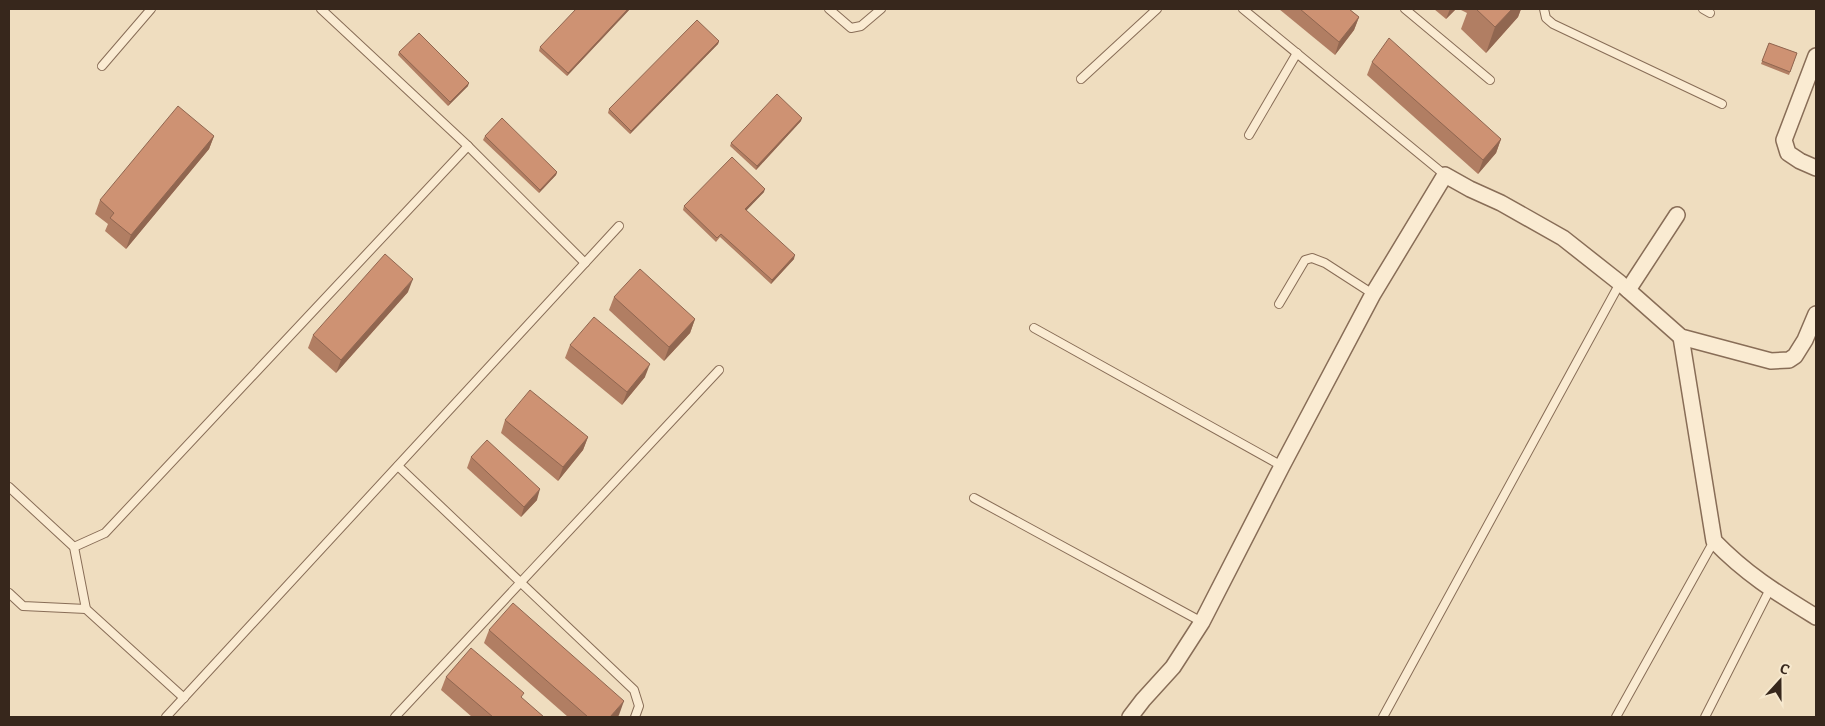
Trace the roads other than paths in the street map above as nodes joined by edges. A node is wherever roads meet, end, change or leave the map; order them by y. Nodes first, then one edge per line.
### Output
1 (151, 9) edge
2 (321, 9) edge
3 (829, 9) edge
4 (881, 9) edge
5 (1157, 9) edge
6 (1243, 9) edge
7 (1405, 9) edge
8 (1544, 9) edge
9 (1297, 53) junction
10 (1816, 56) edge
11 (102, 66) dead end
12 (1081, 79) dead end
13 (1490, 80) dead end
14 (1722, 104) dead end
15 (1249, 135) dead end
16 (468, 146) junction
17 (1816, 168) edge
18 (1445, 175) junction
19 (1677, 215) dead end
20 (619, 226) dead end
21 (584, 263) junction
22 (1624, 287) junction
23 (1373, 294) junction
24 (1279, 304) dead end
25 (1816, 314) edge
26 (1034, 328) dead end
27 (1681, 337) junction
28 (719, 370) dead end
29 (398, 466) junction
30 (1282, 466) junction
31 (9, 487) edge
32 (974, 498) dead end
33 (1714, 542) junction
34 (74, 547) junction
35 (521, 583) junction
36 (1770, 589) junction
37 (9, 593) edge
38 (86, 609) junction
39 (1816, 617) edge
40 (1202, 622) junction
41 (184, 698) junction
42 (166, 717) edge
43 (395, 717) edge
44 (635, 717) edge
45 (1130, 717) edge
46 (1383, 717) edge
47 (1616, 717) edge
48 (1705, 717) edge

1 - 11 lane
2 - 16 lane
3 - 4 lane
5 - 12 lane
6 - 9 lane
7 - 13 lane
8 - 14 lane
9 - 15 lane
9 - 18 lane
10 - 17 street
16 - 21 lane
16 - 34 lane
18 - 22 street
18 - 23 street
19 - 22 street
20 - 21 lane
21 - 29 lane
22 - 27 street
22 - 46 lane
23 - 24 lane
23 - 30 street
25 - 27 street
26 - 30 lane
27 - 33 street
28 - 35 lane
29 - 35 lane
29 - 41 lane
30 - 40 street
31 - 34 lane
32 - 40 lane
33 - 36 street
33 - 47 lane
34 - 38 lane
35 - 43 lane
35 - 44 lane
36 - 39 street
36 - 48 lane
37 - 38 lane
38 - 41 lane
40 - 45 street
41 - 42 lane

